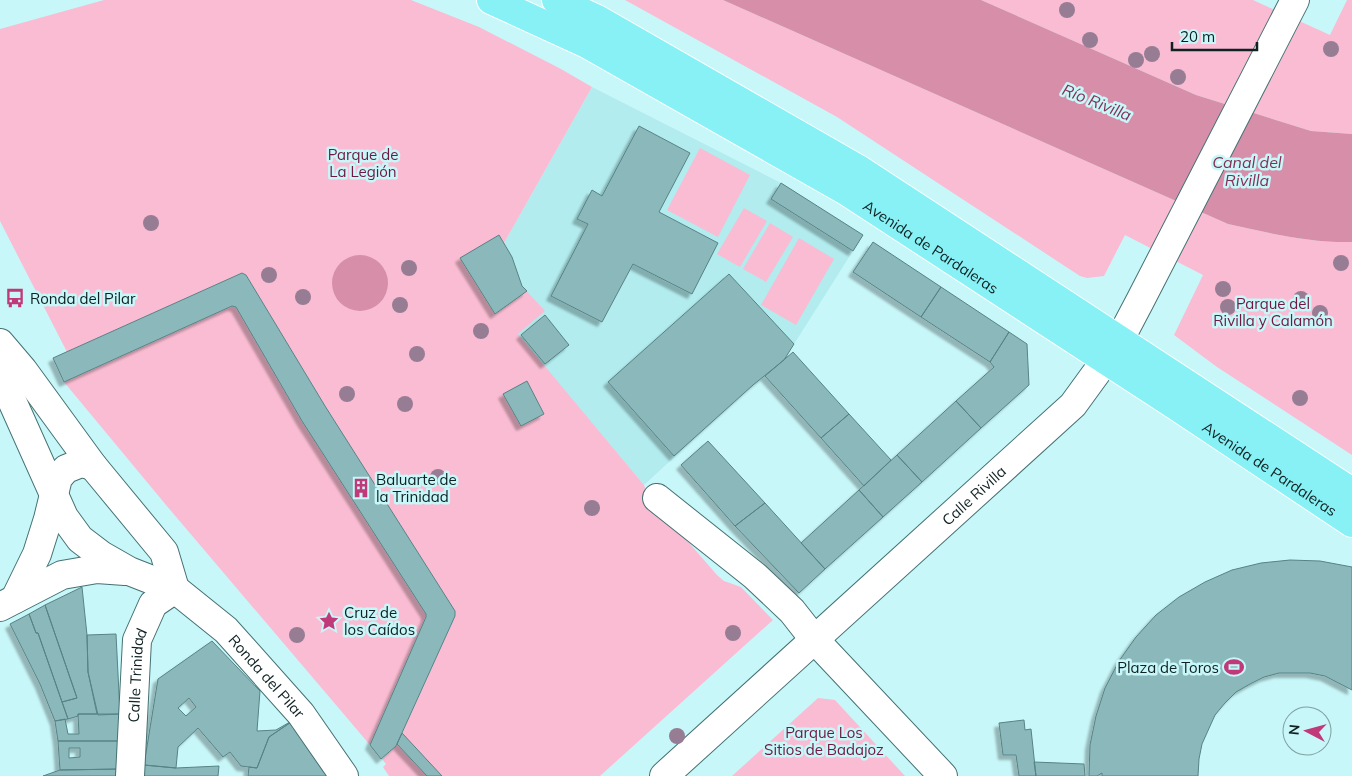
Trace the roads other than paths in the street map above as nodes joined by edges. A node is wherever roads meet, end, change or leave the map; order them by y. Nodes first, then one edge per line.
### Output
1 (491, 0) edge
2 (556, 0) edge
3 (1294, 2) edge
4 (0, 343) edge
5 (1112, 350) junction
6 (0, 374) edge
7 (93, 466) junction
8 (1352, 492) edge
9 (54, 493) junction
10 (657, 498) dead end
11 (1352, 523) edge
12 (150, 535) junction
13 (128, 571) junction
14 (175, 589) junction
15 (7, 603) edge
16 (814, 639) junction
17 (130, 776) edge
18 (344, 776) edge
19 (664, 776) edge
20 (943, 776) edge

1 - 5 main road, Avenida de Pardaleras
2 - 5 main road, Avenida de Pardaleras
3 - 5 street, Calle Rivilla
4 - 7 street
5 - 8 main road, Avenida de Pardaleras
5 - 11 main road, Avenida de Pardaleras
5 - 16 street, Calle Rivilla
6 - 9 street
7 - 9 street
7 - 12 street
9 - 13 street
9 - 15 street
10 - 16 street
12 - 13 street
12 - 14 street
13 - 14 street, Ronda del Pilar
13 - 15 street
14 - 17 street, Calle Trinidad
14 - 18 street, Ronda del Pilar
16 - 19 street, Calle Rivilla
16 - 20 street

